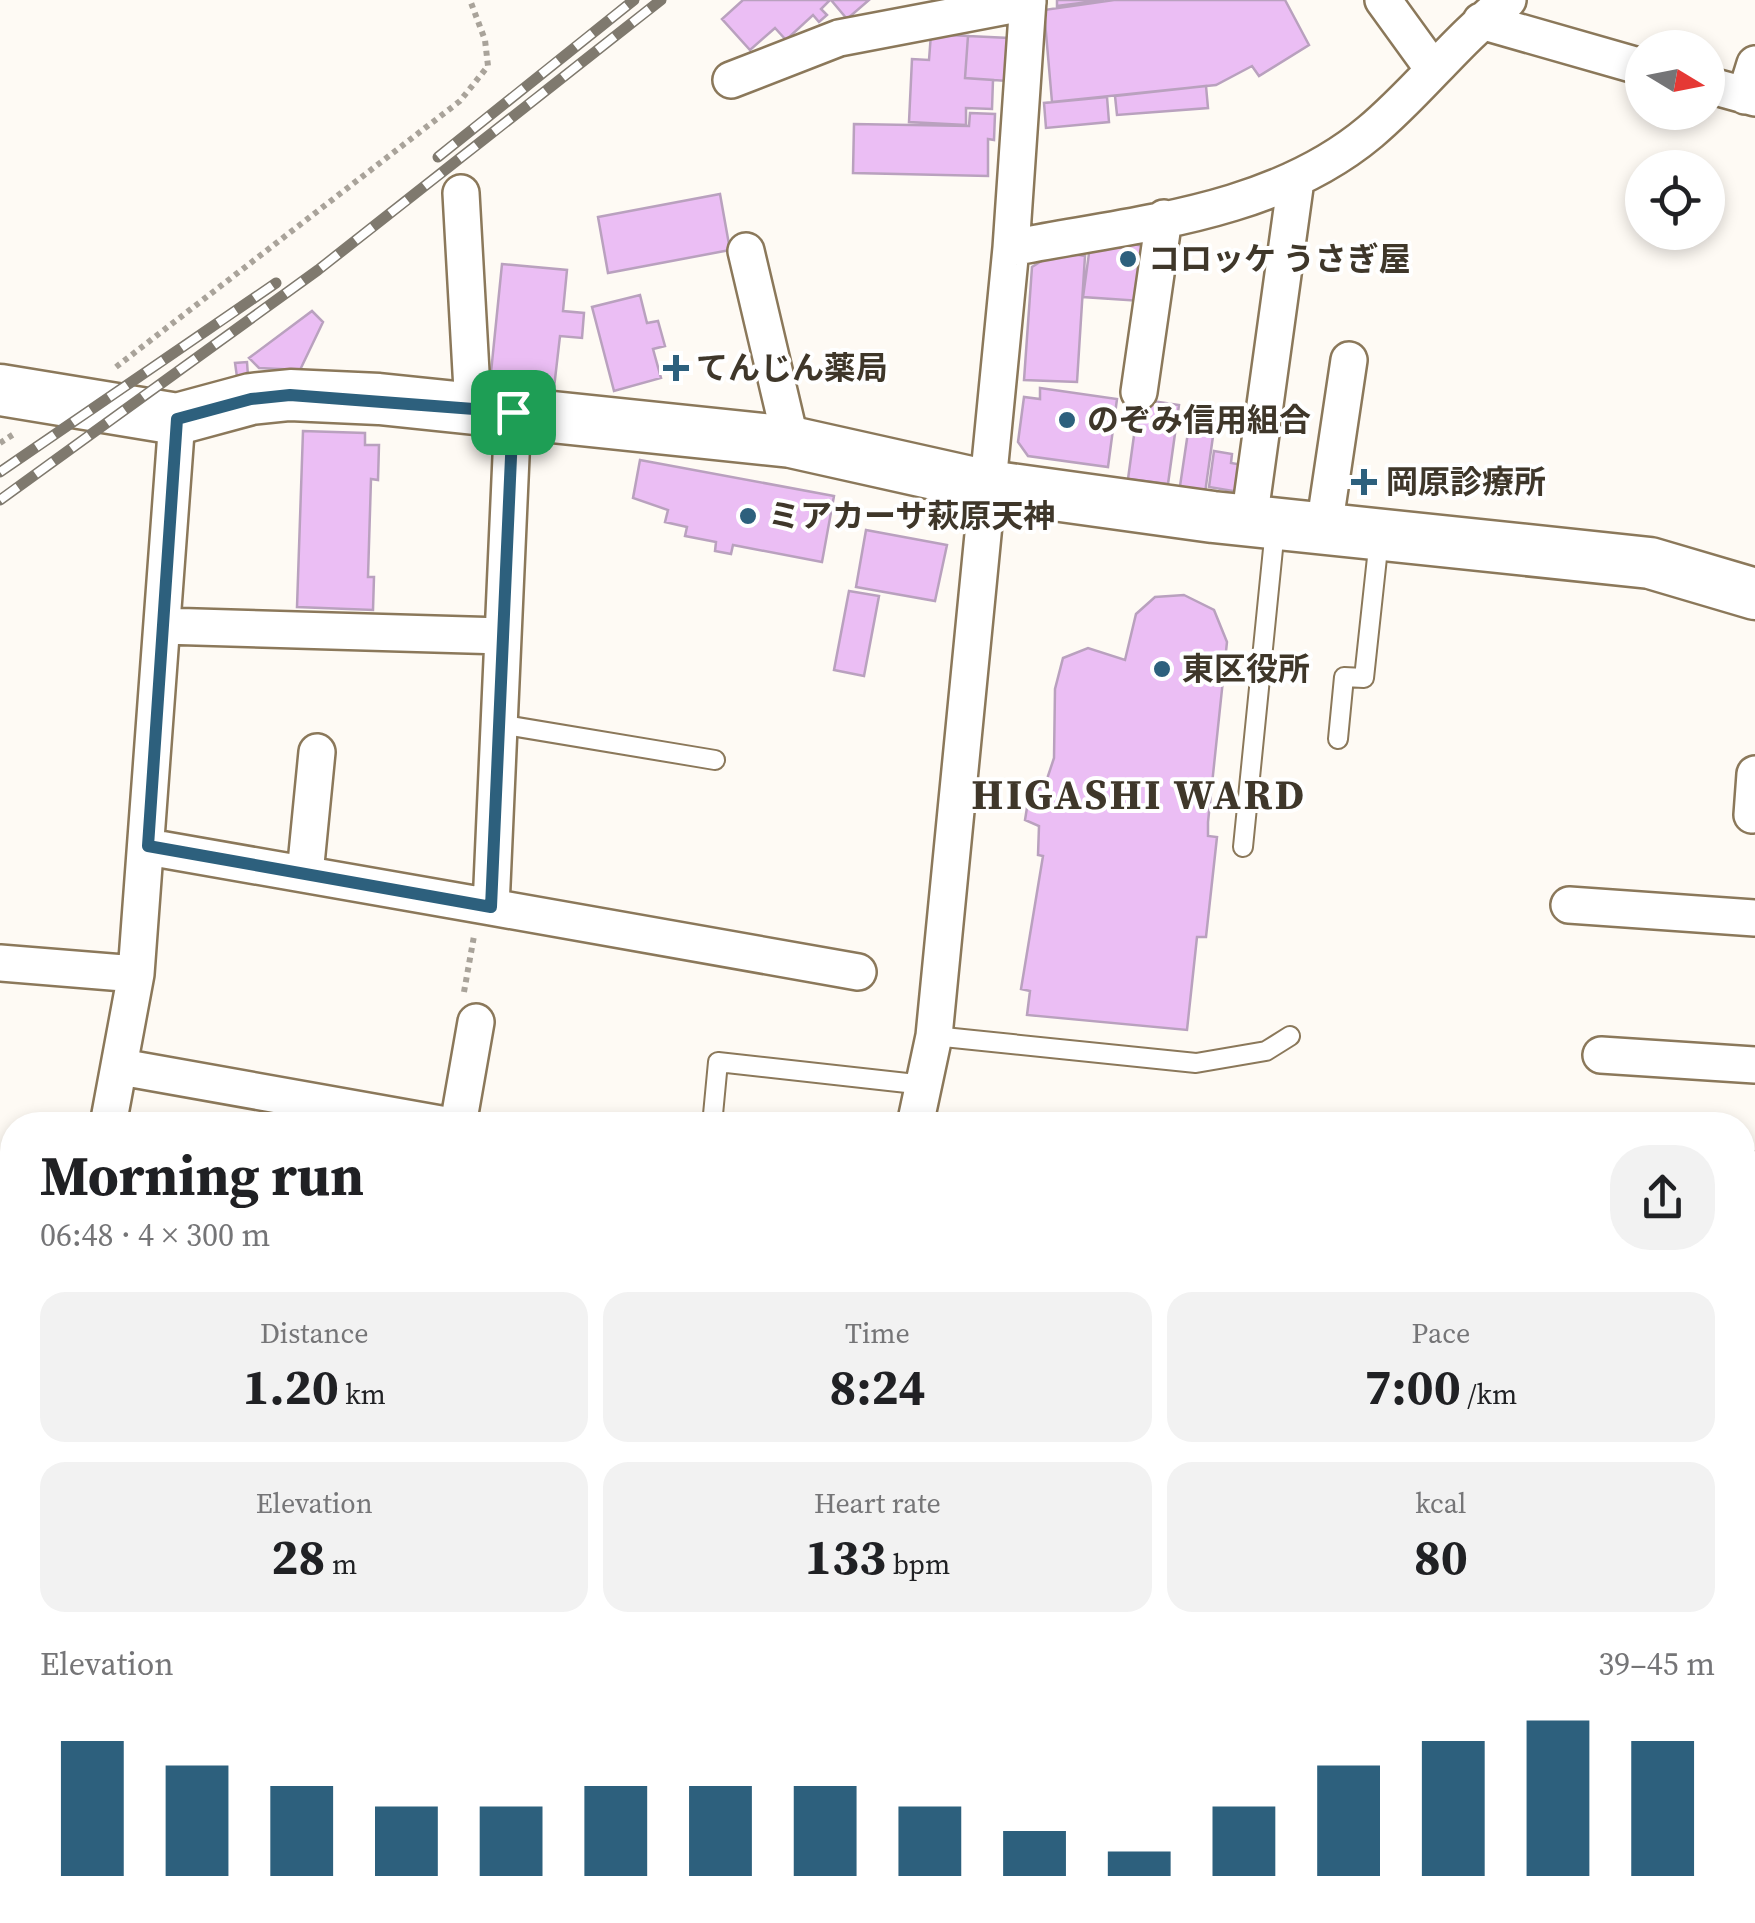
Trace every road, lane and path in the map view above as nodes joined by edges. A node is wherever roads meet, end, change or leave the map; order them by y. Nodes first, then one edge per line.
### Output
1 (470, 0) edge
2 (1383, 0) edge
3 (1028, 1) edge
4 (1494, 10) edge
5 (1625, 60) edge
6 (1433, 69) junction
7 (731, 80) dead end
8 (1725, 85) edge
9 (1752, 86) edge
10 (1296, 180) junction
11 (461, 192) dead end
12 (1164, 218) junction
13 (1010, 248) junction
14 (746, 251) dead end
15 (1349, 360) dead end
16 (0, 390) edge
17 (1139, 392) dead end
18 (70, 402) junction
19 (493, 410) junction
20 (177, 419) junction
21 (792, 442) junction
22 (988, 486) junction
23 (1283, 524) junction
24 (1380, 534) junction
25 (1755, 594) edge
26 (163, 626) junction
27 (503, 636) junction
28 (499, 724) junction
29 (1338, 740) dead end
30 (316, 752) dead end
31 (715, 760) dead end
32 (1755, 774) edge
33 (1752, 816) dead end
34 (148, 846) junction
35 (1243, 846) dead end
36 (305, 874) junction
37 (1569, 904) dead end
38 (485, 906) junction
39 (1755, 918) edge
40 (0, 963) edge
41 (858, 972) dead end
42 (136, 974) junction
43 (476, 1022) joint
44 (934, 1036) junction
45 (1290, 1036) dead end
46 (1602, 1055) dead end
47 (1755, 1065) edge
48 (121, 1067) junction
49 (924, 1085) junction
50 (111, 1112) edge
51 (373, 1112) edge
52 (460, 1112) edge
53 (713, 1112) edge
54 (918, 1112) edge

1 - 18 path
2 - 6 street
3 - 7 street
3 - 13 street
4 - 5 street
4 - 6 street
6 - 10 street
8 - 9 street
10 - 12 street
10 - 23 street
11 - 19 street
12 - 13 street
12 - 17 street
13 - 22 street
14 - 21 street
15 - 23 street
16 - 18 street
18 - 20 street
19 - 20 street
19 - 21 street
19 - 27 street
20 - 26 street
21 - 22 street
22 - 23 street
22 - 44 street
23 - 24 street
23 - 35 lane
24 - 25 street
24 - 29 lane
26 - 27 street
26 - 34 street
27 - 28 street
28 - 31 lane
28 - 38 street
30 - 36 street
32 - 33 street
34 - 36 street
34 - 42 street
36 - 38 street
37 - 39 street
38 - 41 street
38 - 43 path
40 - 42 street
42 - 48 street
43 - 52 street
44 - 45 lane
44 - 49 street
46 - 47 street
48 - 50 street
48 - 51 street
49 - 53 lane
49 - 54 street

